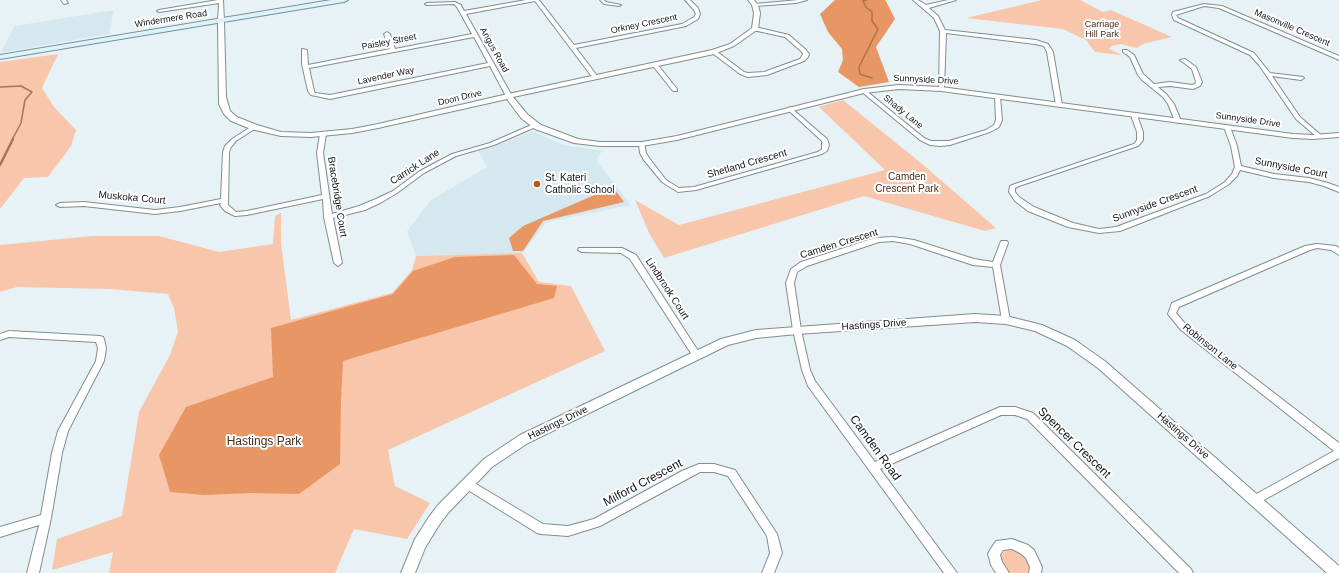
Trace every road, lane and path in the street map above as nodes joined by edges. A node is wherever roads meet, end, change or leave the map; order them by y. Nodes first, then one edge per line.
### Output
1 (221, 0) edge
2 (344, 0) edge
3 (535, 0) edge
4 (602, 0) edge
5 (686, 0) edge
6 (805, 0) edge
7 (915, 0) edge
8 (954, 0) edge
9 (753, 2) edge
10 (427, 4) dead end
11 (619, 5) dead end
12 (925, 7) junction
13 (159, 11) dead end
14 (463, 13) junction
15 (221, 21) junction
16 (755, 29) junction
17 (943, 31) junction
18 (387, 34) dead end
19 (475, 35) junction
20 (572, 47) junction
21 (304, 50) dead end
22 (393, 50) junction
23 (1125, 51) dead end
24 (714, 52) junction
25 (0, 58) edge
26 (1339, 58) edge
27 (1183, 60) dead end
28 (491, 64) junction
29 (654, 65) junction
30 (306, 67) junction
31 (1268, 74) junction
32 (595, 77) junction
33 (1301, 78) dead end
34 (1153, 86) junction
35 (941, 89) junction
36 (676, 90) dead end
37 (864, 91) junction
38 (509, 96) junction
39 (997, 97) junction
40 (1059, 105) junction
41 (790, 110) junction
42 (1134, 115) junction
43 (1178, 121) junction
44 (536, 125) junction
45 (254, 127) junction
46 (1227, 127) junction
47 (323, 134) junction
48 (1339, 135) edge
49 (1320, 137) junction
50 (642, 144) junction
51 (1238, 167) junction
52 (1339, 190) edge
53 (325, 196) junction
54 (225, 200) junction
55 (60, 205) dead end
56 (328, 217) junction
57 (1004, 243) dead end
58 (582, 250) dead end
59 (1339, 252) edge
60 (338, 263) dead end
61 (996, 265) junction
62 (1006, 320) junction
63 (797, 330) junction
64 (0, 337) edge
65 (697, 356) junction
66 (1339, 449) edge
67 (1339, 453) edge
68 (873, 467) junction
69 (467, 484) junction
70 (1255, 500) junction
71 (46, 518) junction
72 (0, 532) edge
73 (1000, 572) edge
74 (33, 573) edge
75 (408, 573) edge
76 (768, 573) edge
77 (951, 573) edge
78 (1035, 573) edge
79 (1187, 573) edge
80 (1337, 573) edge

1 - 13 street
1 - 15 street
2 - 15 main road, Windermere Road
3 - 14 street
3 - 20 street
4 - 11 street
5 - 20 street, Orkney Crescent
6 - 9 street
7 - 12 street
8 - 12 street
9 - 16 street
10 - 14 street
12 - 17 street
14 - 19 street, Angus Road
15 - 25 main road, Windermere Road
15 - 45 street, Doon Drive
16 - 24 street, Doon Drive
16 - 24 street
17 - 35 street
17 - 40 street
18 - 22 street
19 - 22 street, Paisley Street
19 - 28 street, Angus Road
20 - 32 street
21 - 30 street
22 - 30 street, Paisley Street
23 - 34 street
24 - 29 street, Doon Drive
26 - 31 street, Masonville Crescent
27 - 34 street
28 - 30 street, Lavender Way
28 - 38 street, Angus Road
29 - 32 street, Doon Drive
29 - 36 street
31 - 33 street
31 - 49 street, Masonville Crescent
32 - 38 street, Doon Drive
34 - 43 street
35 - 37 street, Sunnyside Drive
35 - 39 street, Sunnyside Drive
37 - 39 street, Shady Lane
37 - 41 street, Sunnyside Drive
38 - 44 street, Sunnyside Drive
38 - 47 street, Doon Drive
39 - 40 street, Sunnyside Drive
40 - 42 street, Sunnyside Drive
41 - 50 street, Sunnyside Drive
41 - 50 street, Shetland Crescent
42 - 43 street, Sunnyside Drive
42 - 51 street, Sunnyside Crescent
43 - 46 street, Sunnyside Drive
44 - 50 street, Sunnyside Drive
44 - 56 street, Carrick Lane
45 - 47 street, Doon Drive
45 - 54 street
46 - 49 street, Sunnyside Drive
46 - 51 street
47 - 53 street, Bracebridge Court
48 - 49 street, Sunnyside Drive
51 - 52 street, Sunnyside Court
53 - 54 street
53 - 56 street, Bracebridge Court
54 - 55 street, Muskoka Court
56 - 60 street, Bracebridge Court
57 - 61 street
58 - 65 street, Lindbrook Court
59 - 66 street, Robinson Lane
61 - 62 street
61 - 63 street, Camden Crescent
62 - 63 street, Hastings Drive
62 - 70 street, Hastings Drive
63 - 65 street, Hastings Drive
63 - 68 street, Camden Road
64 - 71 street
65 - 69 street, Hastings Drive
67 - 70 street
68 - 77 street, Camden Road
68 - 79 street, Spencer Crescent
69 - 75 street, Hastings Drive
69 - 76 street, Milford Crescent
70 - 80 street, Hastings Drive
71 - 72 street
71 - 74 street
73 - 78 street

